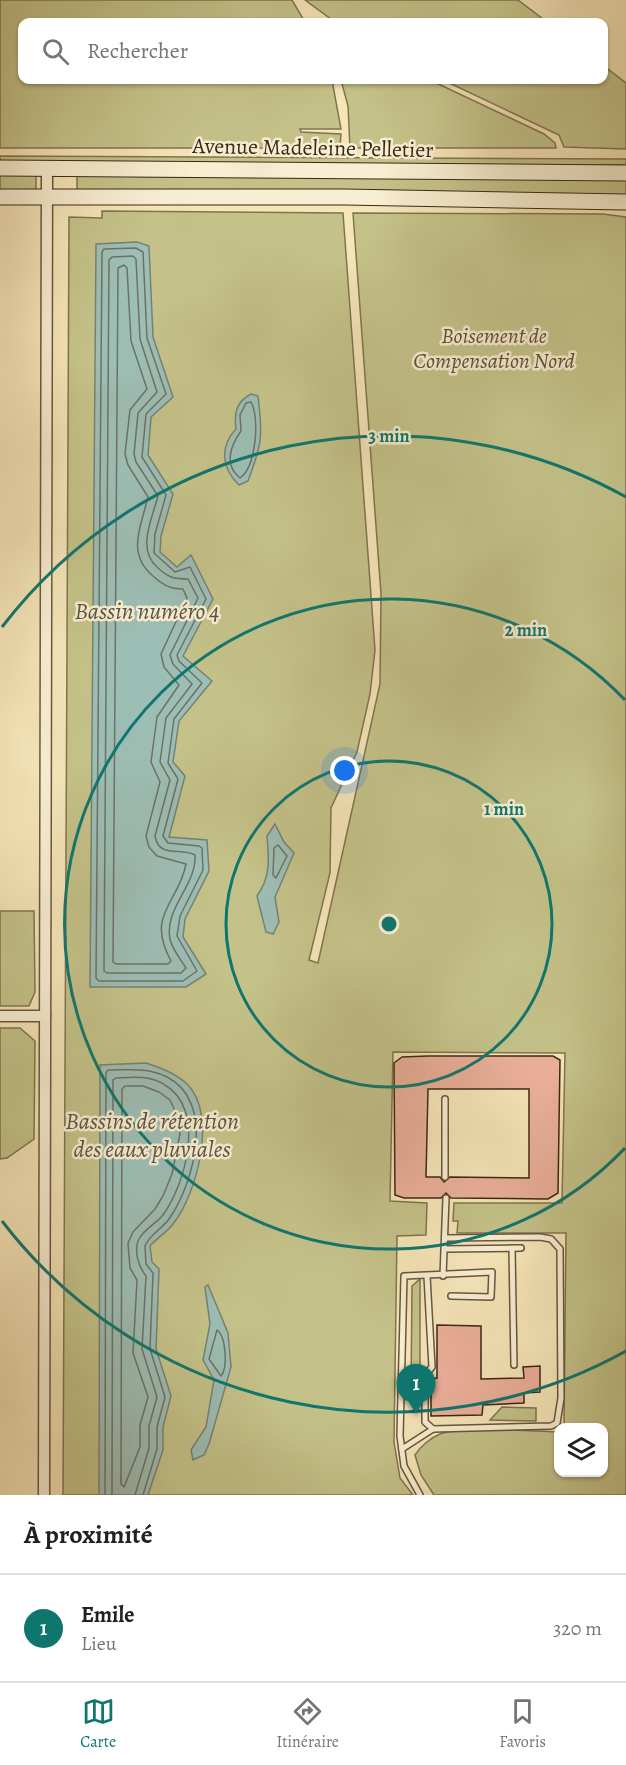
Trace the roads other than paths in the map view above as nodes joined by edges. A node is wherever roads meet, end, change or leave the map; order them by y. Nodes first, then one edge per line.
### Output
1 (47, 167) junction
2 (0, 168) edge
3 (626, 173) edge
4 (46, 196) junction
5 (0, 197) edge
6 (626, 202) edge
7 (0, 1016) edge
8 (45, 1016) junction
9 (445, 1099) dead end
10 (445, 1177) dead end
11 (446, 1198) dead end
12 (446, 1238) junction
13 (512, 1248) junction
14 (521, 1248) dead end
15 (445, 1249) junction
16 (427, 1276) junction
17 (443, 1276) junction
18 (451, 1296) dead end
19 (514, 1365) dead end
20 (433, 1429) junction
21 (402, 1449) junction
22 (44, 1495) edge
23 (420, 1495) edge

1 - 2 street, Avenue Madeleine Pelletier
1 - 3 street, Avenue Madeleine Pelletier
1 - 4 street
4 - 5 street
4 - 6 street
4 - 8 street
7 - 8 street
8 - 22 street
9 - 10 lane
11 - 12 lane
12 - 15 lane
12 - 20 lane
13 - 14 lane
13 - 15 lane
13 - 19 lane
15 - 17 lane
16 - 17 lane
16 - 20 lane
16 - 21 lane
17 - 18 lane
20 - 21 lane
21 - 23 lane

